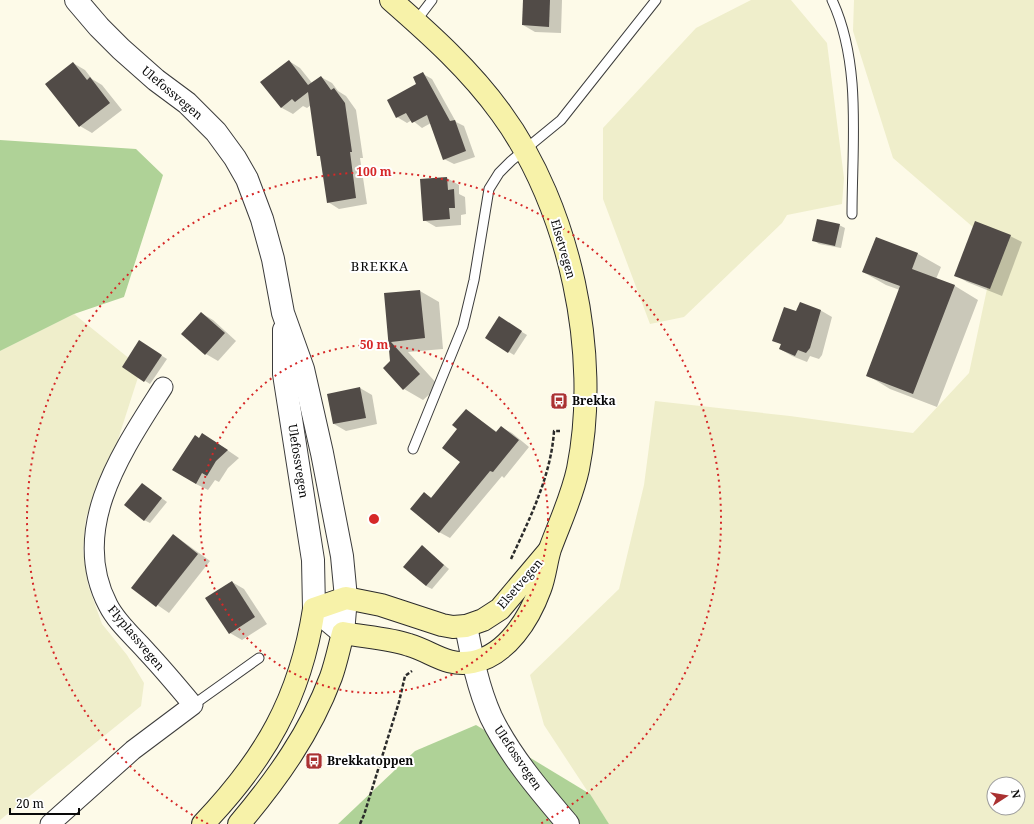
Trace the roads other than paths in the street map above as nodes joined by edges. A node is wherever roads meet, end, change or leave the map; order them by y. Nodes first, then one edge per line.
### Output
1 (76, 0) edge
2 (391, 0) edge
3 (432, 0) edge
4 (656, 0) edge
5 (832, 0) edge
6 (416, 22) junction
7 (525, 151) junction
8 (852, 214) dead end
9 (283, 313) junction
10 (163, 387) dead end
11 (413, 449) dead end
12 (550, 550) junction
13 (346, 598) junction
14 (314, 609) junction
15 (466, 626) junction
16 (343, 633) junction
17 (259, 658) dead end
18 (472, 662) junction
19 (193, 705) junction
20 (61, 820) edge
21 (203, 824) edge
22 (239, 824) edge
23 (568, 824) edge

1 - 9 street, Ulefossvegen
2 - 6 main road, Elsetvegen
3 - 6 lane
4 - 7 lane
5 - 8 lane
6 - 7 main road, Elsetvegen
7 - 11 lane
7 - 12 main road, Elsetvegen
9 - 13 street, Ulefossvegen
9 - 14 street, Ulefossvegen
10 - 19 street, Flyplassvegen
12 - 15 main road, Elsetvegen
12 - 18 main road, Elsetvegen
13 - 14 main road
13 - 15 main road
13 - 16 street, Ulefossvegen
14 - 16 street
14 - 21 main road
15 - 18 street, Ulefossvegen
16 - 18 main road
16 - 22 main road
17 - 19 lane
18 - 23 street, Ulefossvegen
19 - 20 street

